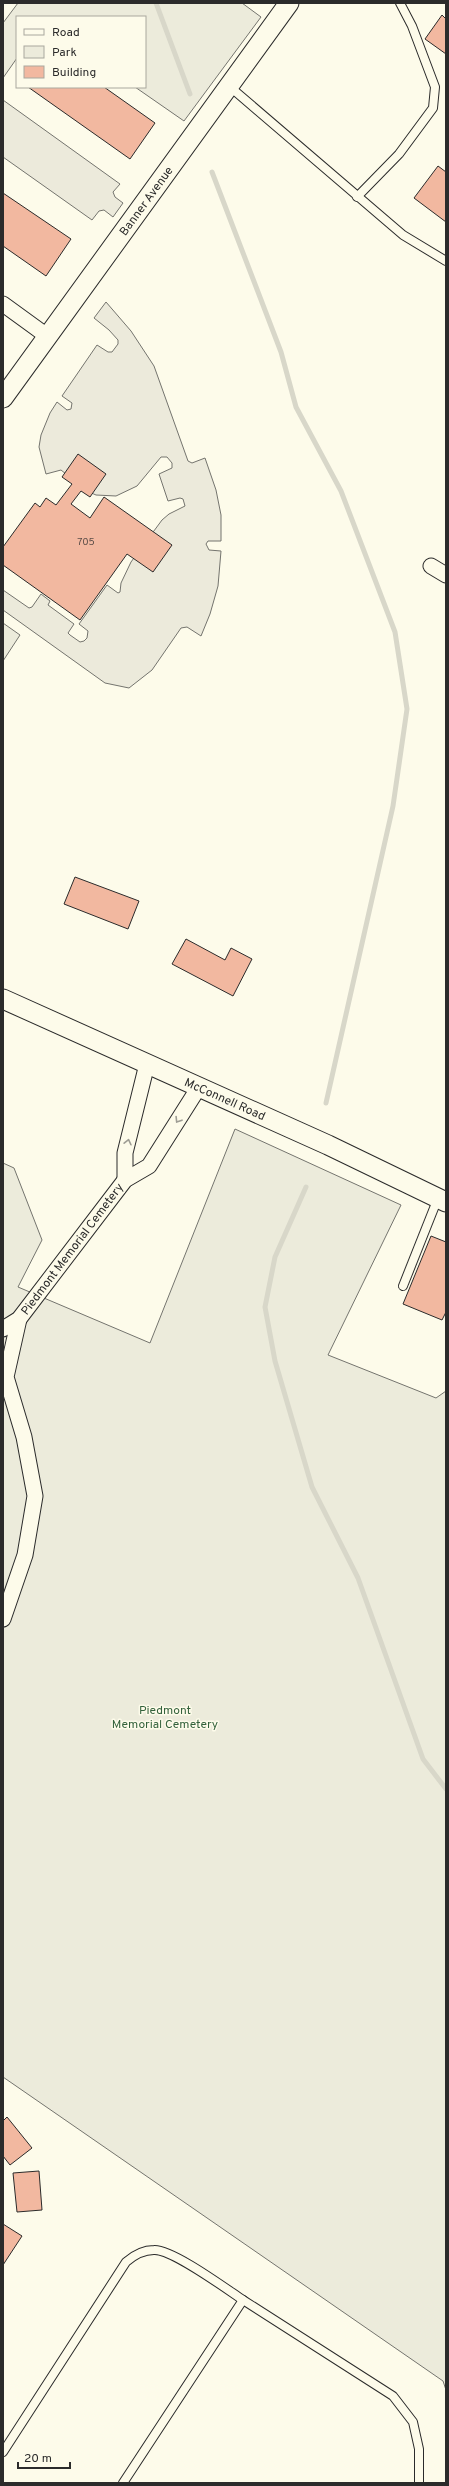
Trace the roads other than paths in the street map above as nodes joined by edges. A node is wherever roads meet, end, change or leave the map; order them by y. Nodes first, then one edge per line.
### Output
1 (289, 3) edge
2 (400, 5) edge
3 (229, 86) junction
4 (357, 197) junction
5 (446, 261) edge
6 (3, 304) edge
7 (47, 336) junction
8 (3, 398) edge
9 (431, 566) dead end
10 (446, 575) edge
11 (3, 999) edge
12 (147, 1064) junction
13 (199, 1087) junction
14 (125, 1180) junction
15 (442, 1200) edge
16 (403, 1286) dead end
17 (19, 1319) junction
18 (3, 1329) edge
19 (3, 1619) edge
20 (243, 2300) junction
21 (3, 2452) edge
22 (123, 2483) edge
23 (419, 2483) edge

1 - 3 street, Banner Avenue
2 - 4 lane
3 - 4 lane
3 - 7 street, Banner Avenue
4 - 5 lane
6 - 7 street
7 - 8 street, Banner Avenue
9 - 10 street
11 - 12 street, McConnell Road
12 - 13 street, McConnell Road
14 -> 12 street
13 -> 14 street, Piedmont Memorial Cemetery
13 - 15 street, McConnell Road
14 - 17 street, Piedmont Memorial Cemetery
15 - 16 lane
17 - 18 street, Piedmont Memorial Cemetery
17 - 19 street, Piedmont Memorial Cemetery
20 - 21 lane
20 - 22 lane
20 - 23 lane

